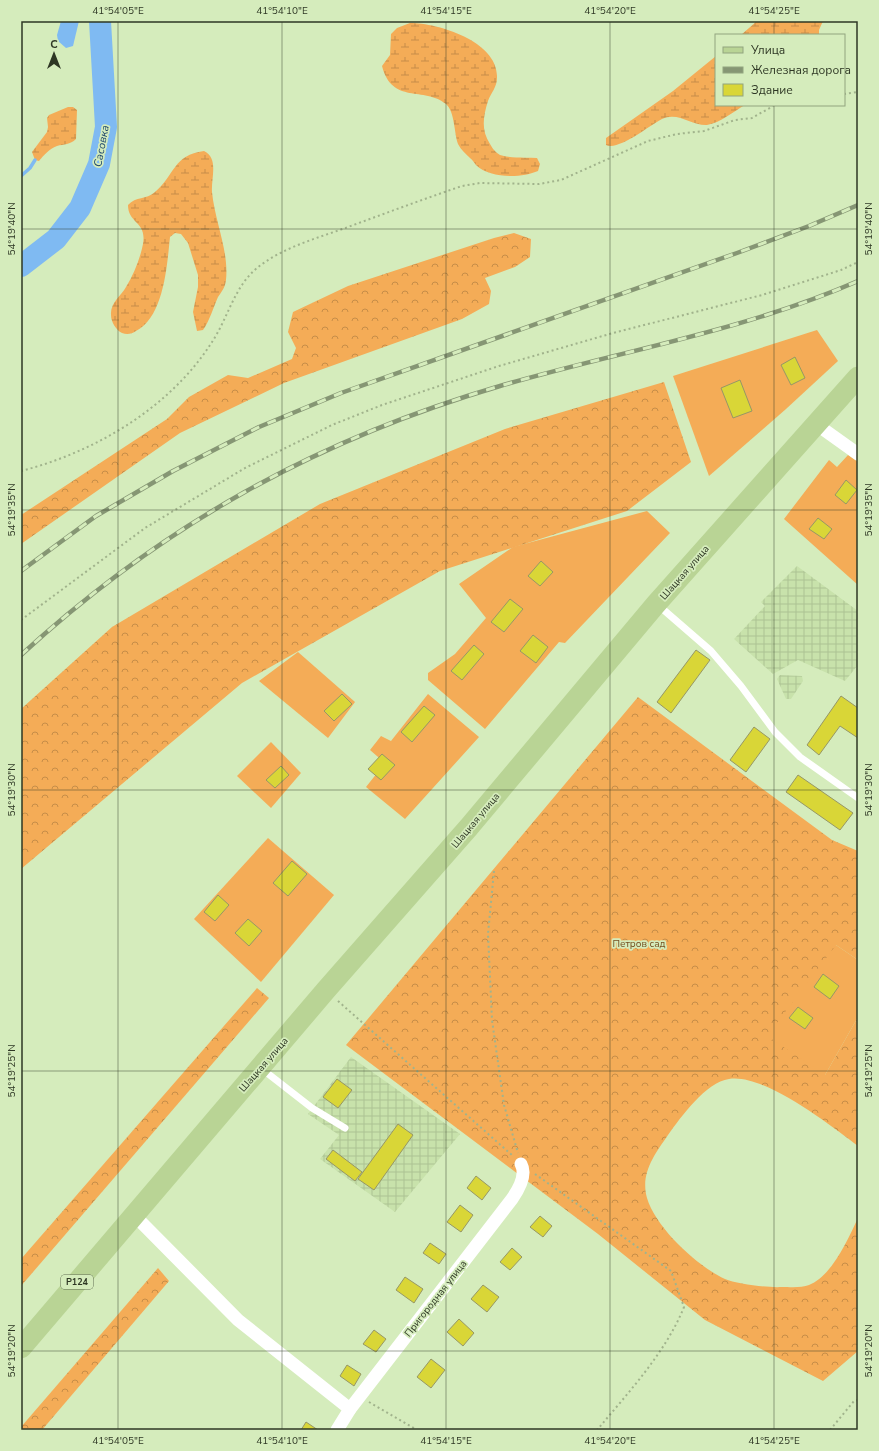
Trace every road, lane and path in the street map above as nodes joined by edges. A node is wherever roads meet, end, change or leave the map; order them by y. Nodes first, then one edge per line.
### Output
1 (858, 92) edge
2 (845, 94) edge
3 (773, 106) edge
4 (858, 262) edge
5 (858, 377) edge
6 (816, 424) junction
7 (858, 454) edge
8 (21, 471) edge
9 (656, 604) junction
10 (21, 620) edge
11 (858, 798) edge
12 (494, 871) dead end
13 (326, 990) junction
14 (260, 1068) junction
15 (345, 1128) dead end
16 (521, 1164) junction
17 (134, 1215) junction
18 (21, 1348) edge
19 (360, 1396) junction
20 (858, 1400) edge
21 (350, 1409) junction
22 (337, 1430) edge
23 (417, 1430) edge
24 (597, 1430) edge
25 (830, 1430) edge

1 - 2 path
3 - 8 path
4 - 10 path
5 - 6 main road, Шацкая улица
6 - 7 street
6 - 9 main road, Шацкая улица
9 - 11 lane
9 - 13 main road, Шацкая улица
12 - 16 path
13 - 14 main road, Шацкая улица
13 - 16 path
14 - 15 lane
14 - 17 main road, Шацкая улица
16 - 19 street, Пригородная улица
16 - 24 path
17 - 18 main road, Р124
17 - 21 street
19 - 21 street, Пригородная улица
19 - 23 path
20 - 25 path
21 - 22 street, Пригородная улица

